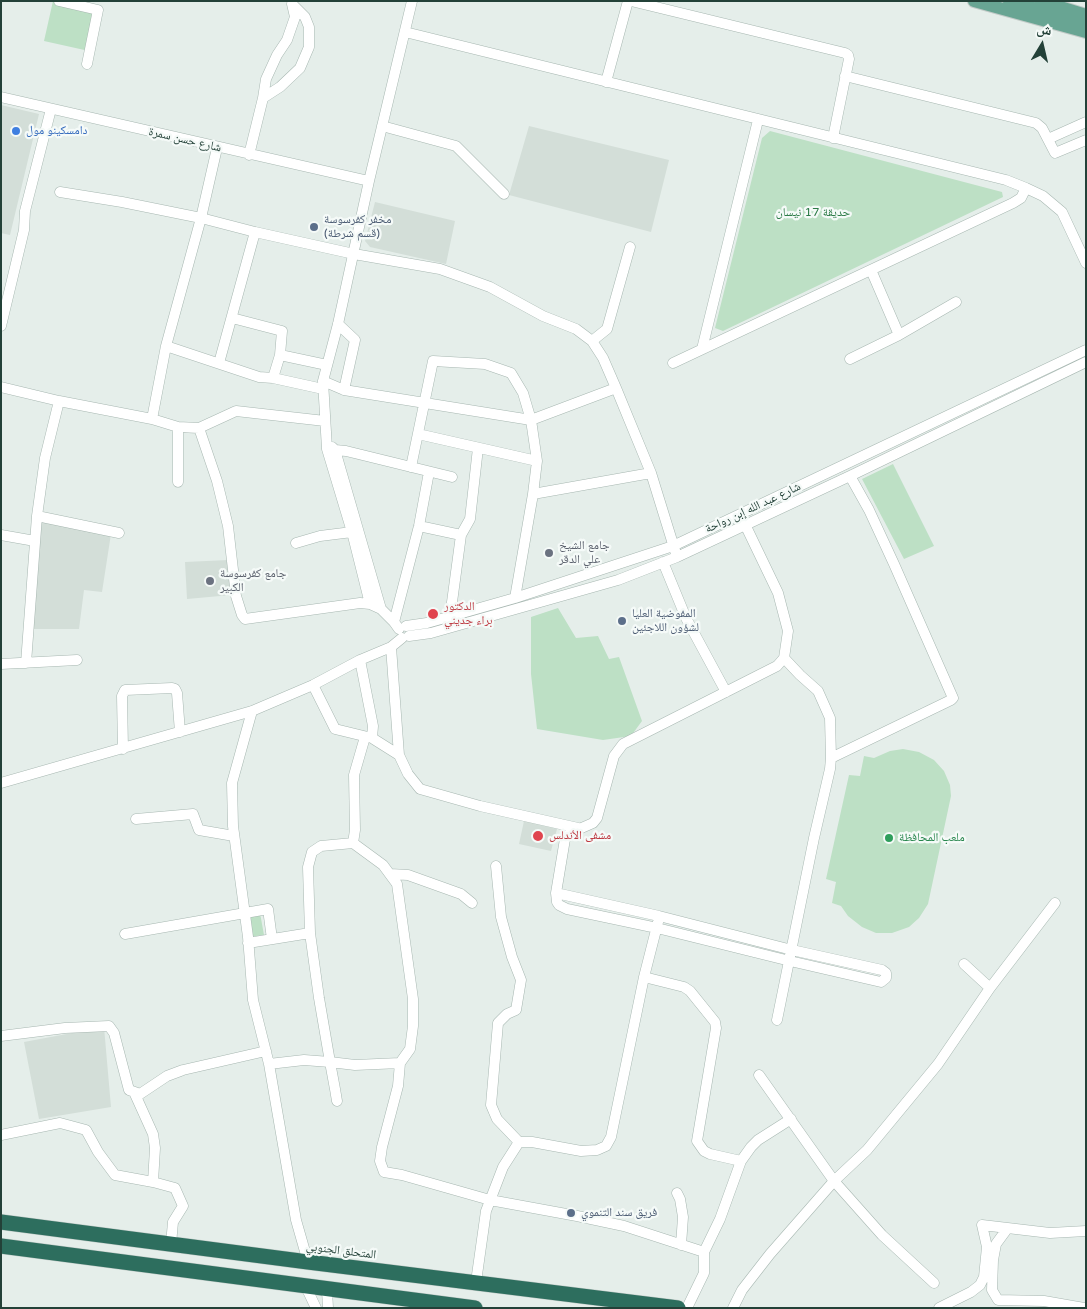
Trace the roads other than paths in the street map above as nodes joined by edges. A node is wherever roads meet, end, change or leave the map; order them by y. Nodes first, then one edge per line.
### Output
1 (59, 1) edge
2 (412, 1) edge
3 (630, 1) edge
4 (974, 1) edge
5 (1009, 1) edge
6 (1041, 1) edge
7 (290, 3) edge
8 (1086, 15) edge
9 (1086, 23) edge
10 (405, 32) junction
11 (1086, 32) edge
12 (87, 64) dead end
13 (845, 76) junction
14 (606, 82) junction
15 (1, 97) edge
16 (263, 98) junction
17 (51, 109) junction
18 (758, 120) junction
19 (1086, 122) edge
20 (382, 126) junction
21 (833, 138) junction
22 (1048, 139) junction
23 (1086, 140) edge
24 (217, 148) junction
25 (249, 154) junction
26 (369, 181) junction
27 (1026, 188) junction
28 (60, 192) dead end
29 (504, 194) dead end
30 (201, 218) junction
31 (254, 232) junction
32 (630, 247) dead end
33 (354, 254) junction
34 (1086, 263) edge
35 (871, 270) junction
36 (956, 302) dead end
37 (232, 318) junction
38 (338, 324) junction
39 (1, 326) edge
40 (899, 335) junction
41 (592, 341) junction
42 (166, 346) junction
43 (702, 349) junction
44 (1086, 350) edge
45 (280, 355) junction
46 (850, 359) dead end
47 (1086, 362) edge
48 (219, 363) junction
49 (673, 363) dead end
50 (326, 365) junction
51 (273, 378) junction
52 (323, 385) junction
53 (1, 387) edge
54 (616, 388) junction
55 (344, 390) junction
56 (59, 400) junction
57 (424, 402) junction
58 (152, 419) junction
59 (531, 420) junction
60 (325, 421) junction
61 (178, 428) junction
62 (199, 428) junction
63 (418, 434) junction
64 (327, 440) junction
65 (478, 448) junction
66 (335, 450) junction
67 (537, 461) junction
68 (411, 467) junction
69 (429, 472) junction
70 (651, 473) junction
71 (850, 476) junction
72 (452, 477) dead end
73 (178, 482) dead end
74 (534, 494) junction
75 (740, 514) junction
76 (37, 516) junction
77 (746, 525) junction
78 (419, 526) junction
79 (352, 532) junction
80 (119, 533) dead end
81 (1, 535) edge
82 (461, 535) junction
83 (35, 541) junction
84 (296, 543) dead end
85 (673, 546) junction
86 (676, 557) junction
87 (663, 562) junction
88 (515, 598) junction
89 (370, 604) junction
90 (381, 609) junction
91 (450, 617) junction
92 (402, 630) junction
93 (391, 647) junction
94 (784, 658) junction
95 (77, 660) dead end
96 (360, 660) junction
97 (26, 662) junction
98 (1, 664) edge
99 (313, 685) junction
100 (726, 692) junction
101 (252, 711) junction
102 (180, 732) junction
103 (369, 737) junction
104 (123, 748) junction
105 (399, 755) junction
106 (831, 758) junction
107 (1, 783) edge
108 (136, 819) dead end
109 (578, 828) junction
110 (234, 836) junction
111 (353, 844) junction
112 (496, 866) dead end
113 (390, 874) junction
114 (556, 893) junction
115 (472, 903) dead end
116 (1055, 904) dead end
117 (245, 912) junction
118 (659, 916) junction
119 (657, 928) junction
120 (125, 934) dead end
121 (310, 934) junction
122 (272, 939) junction
123 (248, 943) junction
124 (792, 950) junction
125 (790, 961) junction
126 (964, 964) dead end
127 (644, 977) junction
128 (990, 988) junction
129 (776, 1020) dead end
130 (1, 1036) edge
131 (266, 1052) junction
132 (330, 1062) junction
133 (400, 1063) junction
134 (269, 1064) junction
135 (759, 1075) dead end
136 (134, 1092) junction
137 (337, 1101) dead end
138 (791, 1120) junction
139 (1, 1135) edge
140 (519, 1142) junction
141 (741, 1161) junction
142 (834, 1181) junction
143 (153, 1182) junction
144 (676, 1193) dead end
145 (490, 1200) junction
146 (1, 1222) edge
147 (1007, 1229) junction
148 (1086, 1231) edge
149 (170, 1244) junction
150 (681, 1245) junction
151 (1, 1246) edge
152 (704, 1252) junction
153 (990, 1260) junction
154 (308, 1262) junction
155 (476, 1282) junction
156 (934, 1283) dead end
157 (306, 1287) junction
158 (327, 1290) junction
159 (316, 1308) edge
160 (328, 1308) edge
161 (475, 1308) edge
162 (678, 1308) edge
163 (687, 1308) edge
164 (733, 1308) edge
165 (939, 1308) edge
166 (1084, 1308) edge

1 - 12 street
2 - 10 street
3 - 13 street
3 - 14 street
4 - 11 main road
5 - 9 main road
6 - 8 main road
7 - 16 street
7 - 16 street
10 - 14 street
10 - 20 street
13 - 21 street
13 - 22 street
14 - 18 street
15 - 17 street, شارع حسن سمرة
16 - 25 street
17 - 24 street, شارع حسن سمرة
17 - 39 street
18 - 21 street
18 - 43 street
19 - 22 street
20 - 26 street
20 - 29 street
21 - 27 street
22 - 23 street
24 - 25 street, شارع حسن سمرة
24 - 30 street
25 - 26 street, شارع حسن سمرة
26 - 33 street
27 - 34 street
27 - 35 street
28 - 30 street
30 - 31 street
30 - 42 street
31 - 33 street
31 - 37 street
32 - 41 street
33 - 38 street
33 - 41 street
35 - 40 street
35 - 43 street
36 - 40 street
37 - 45 street
37 - 48 street
38 - 50 street
38 - 55 street
40 - 46 street
41 - 54 street
42 - 48 street
42 - 58 street
43 - 49 street
44 - 75 street, شارع عبد الله إبن رواحة
45 - 50 street
45 - 51 street
47 - 71 street, شارع عبد الله إبن رواحة
48 - 51 street
50 - 52 street
51 - 52 street
52 - 55 street
52 - 60 street
53 - 56 street
54 - 59 street
54 - 70 street
55 - 57 street
56 - 58 street
56 - 76 street
57 - 59 street
57 - 59 street
57 - 63 street
58 - 61 street
59 - 67 street
60 - 62 street
60 - 64 street
61 - 62 street
61 - 73 street
62 - 89 street
63 - 65 street
63 - 68 street
64 - 66 street
64 - 79 street
65 - 67 street
65 - 82 street
66 - 68 street
66 - 90 street
67 - 74 street
68 - 69 street
69 - 72 street
69 - 78 street
70 - 74 street
70 - 85 street
71 - 77 street, شارع عبد الله إبن رواحة
71 - 106 street
74 - 88 street
75 - 77 street
75 - 85 street, شارع عبد الله إبن رواحة
76 - 80 street
76 - 83 street
77 - 86 street, شارع عبد الله إبن رواحة
77 - 94 street
78 - 82 street
78 - 92 street
79 - 84 street
79 - 89 street
81 - 83 street
82 - 91 street
83 - 97 street
85 - 86 street
85 - 88 street, شارع عبد الله إبن رواحة
86 - 87 street, شارع عبد الله إبن رواحة
87 - 92 street, شارع عبد الله إبن رواحة
87 - 100 street
88 - 91 street, شارع عبد الله إبن رواحة
89 - 90 street
90 - 92 street
91 - 92 street, شارع عبد الله إبن رواحة
92 - 93 street
93 - 96 street
93 - 105 street
94 - 100 street
94 - 106 street
95 - 97 street
96 - 99 street
96 - 103 street
97 - 98 street
99 - 101 street
99 - 103 street
100 - 109 street
101 - 102 street
101 - 110 street
102 - 104 street
102 - 104 street
103 - 105 street
103 - 111 street
104 - 107 street
105 - 109 street
106 - 124 street
108 - 110 street
109 - 114 street
110 - 117 street
111 - 113 street
111 - 121 street
112 - 140 street
113 - 115 street
113 - 133 street
114 - 118 street
114 - 119 street
116 - 128 street
117 - 120 street
117 - 122 street
117 - 123 street
118 - 119 street
118 - 124 street
119 - 125 street
119 - 127 street
121 - 122 street
121 - 132 street
122 - 123 street
123 - 131 street
124 - 125 street
124 - 125 street
125 - 129 street
126 - 128 street
127 - 140 street
127 - 141 street
128 - 142 street
130 - 136 street
131 - 134 street
131 - 136 street
132 - 133 street
132 - 134 street
132 - 137 street
133 - 145 street
134 - 154 street
135 - 138 street
136 - 143 street
138 - 141 street
138 - 142 street
139 - 143 street
140 - 145 street
141 - 152 street
142 - 156 street
142 - 164 street
143 - 149 street
144 - 150 street
145 - 150 street
145 - 155 street
146 - 149 highway, المتحلق الجنوبي
147 - 148 street
147 - 153 street
147 - 153 street
149 - 154 highway, المتحلق الجنوبي
150 - 152 street
151 - 157 highway
152 - 163 street
153 - 165 street
153 - 166 street
154 - 155 highway, المتحلق الجنوبي
155 - 162 highway, المتحلق الجنوبي
157 - 158 highway
157 - 159 street
158 - 160 street
158 - 161 highway

